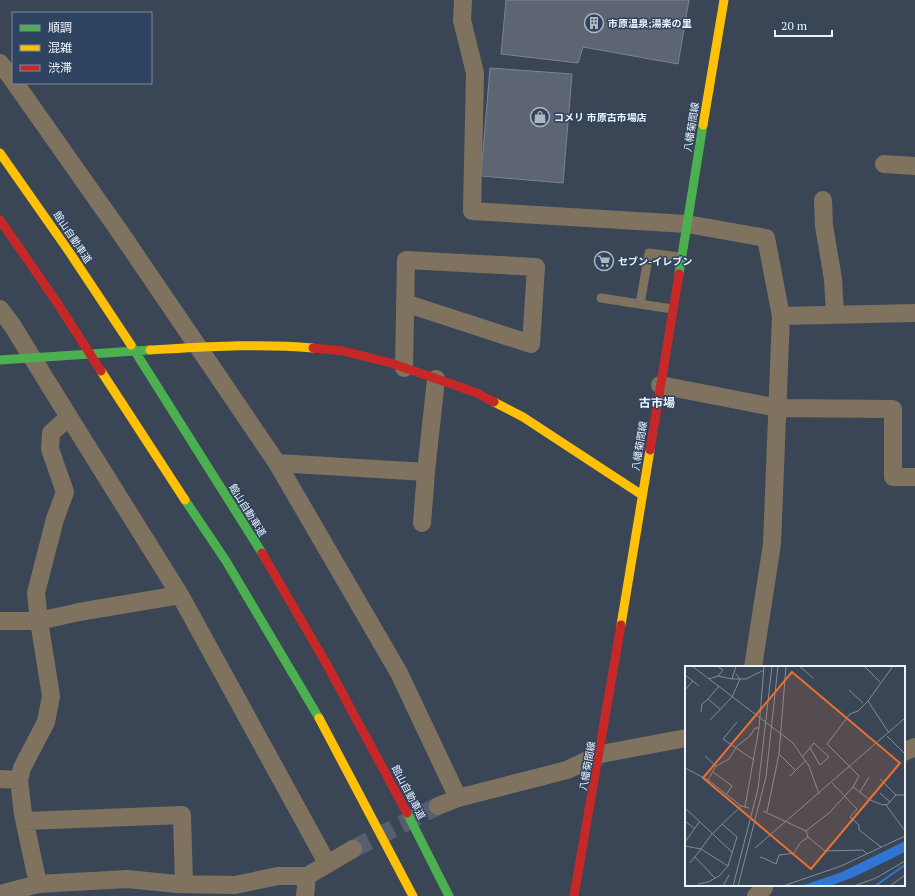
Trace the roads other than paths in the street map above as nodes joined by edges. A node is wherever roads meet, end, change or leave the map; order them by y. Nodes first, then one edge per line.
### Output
1 (463, 0) edge
2 (724, 0) edge
3 (0, 63) edge
4 (12, 79) edge
5 (16, 84) edge
6 (0, 153) edge
7 (884, 164) dead end
8 (915, 166) edge
9 (822, 200) dead end
10 (0, 220) edge
11 (687, 224) junction
12 (680, 257) junction
13 (601, 298) dead end
14 (405, 303) junction
15 (640, 304) junction
16 (0, 309) edge
17 (672, 309) junction
18 (915, 313) edge
19 (835, 314) junction
20 (781, 316) junction
21 (199, 347) junction
22 (32, 358) junction
23 (0, 360) edge
24 (404, 368) junction
25 (436, 379) junction
26 (660, 385) junction
27 (778, 408) junction
28 (69, 417) junction
29 (277, 464) junction
30 (426, 472) junction
31 (915, 477) edge
32 (642, 495) junction
33 (422, 523) dead end
34 (180, 595) junction
35 (0, 621) edge
36 (39, 622) junction
37 (753, 666) edge
38 (685, 738) edge
39 (915, 747) edge
40 (905, 752) edge
41 (600, 754) junction
42 (0, 779) edge
43 (19, 780) junction
44 (458, 798) junction
45 (438, 806) tunnel mouth
46 (25, 821) junction
47 (353, 850) tunnel mouth
48 (328, 863) junction
49 (307, 876) junction
50 (38, 884) junction
51 (184, 884) junction
52 (764, 886) edge
53 (0, 894) edge
54 (305, 896) edge
55 (412, 896) edge
56 (449, 896) edge
57 (574, 896) edge
58 (756, 896) edge

1 - 11 street
2 - 11 main road, 八幡菊間線
3 - 4 street
5 - 21 street
6 - 56 main road, 館山自動車道
7 - 8 street
9 - 19 street
10 - 55 main road
11 - 12 main road, 八幡菊間線
11 - 20 street
12 - 15 lane
12 - 17 main road, 八幡菊間線
13 - 15 lane
14 - 14 street
14 - 24 street
15 - 17 lane
16 - 22 street
17 - 26 main road, 八幡菊間線
18 - 19 street
19 - 20 street
20 - 27 street
21 - 22 main road
21 - 24 main road
21 - 29 street
22 - 23 main road
22 - 28 street
24 - 25 main road
25 - 30 street
25 - 32 main road
26 - 27 street
26 - 32 main road, 八幡菊間線
27 - 31 street
27 - 37 street
28 - 34 street
28 - 36 street
29 - 30 street
29 - 44 street
30 - 33 street
32 - 41 main road, 八幡菊間線
34 - 36 street
34 - 48 street
35 - 36 street
36 - 43 street
38 - 41 street
39 - 40 street
41 - 44 street
41 - 57 main road, 八幡菊間線
42 - 43 street
43 - 46 street
44 - 45 street
46 - 50 street
46 - 51 street
47 - 48 street
48 - 49 street
49 - 51 street
49 - 54 street
50 - 51 street
50 - 53 street
52 - 58 street

